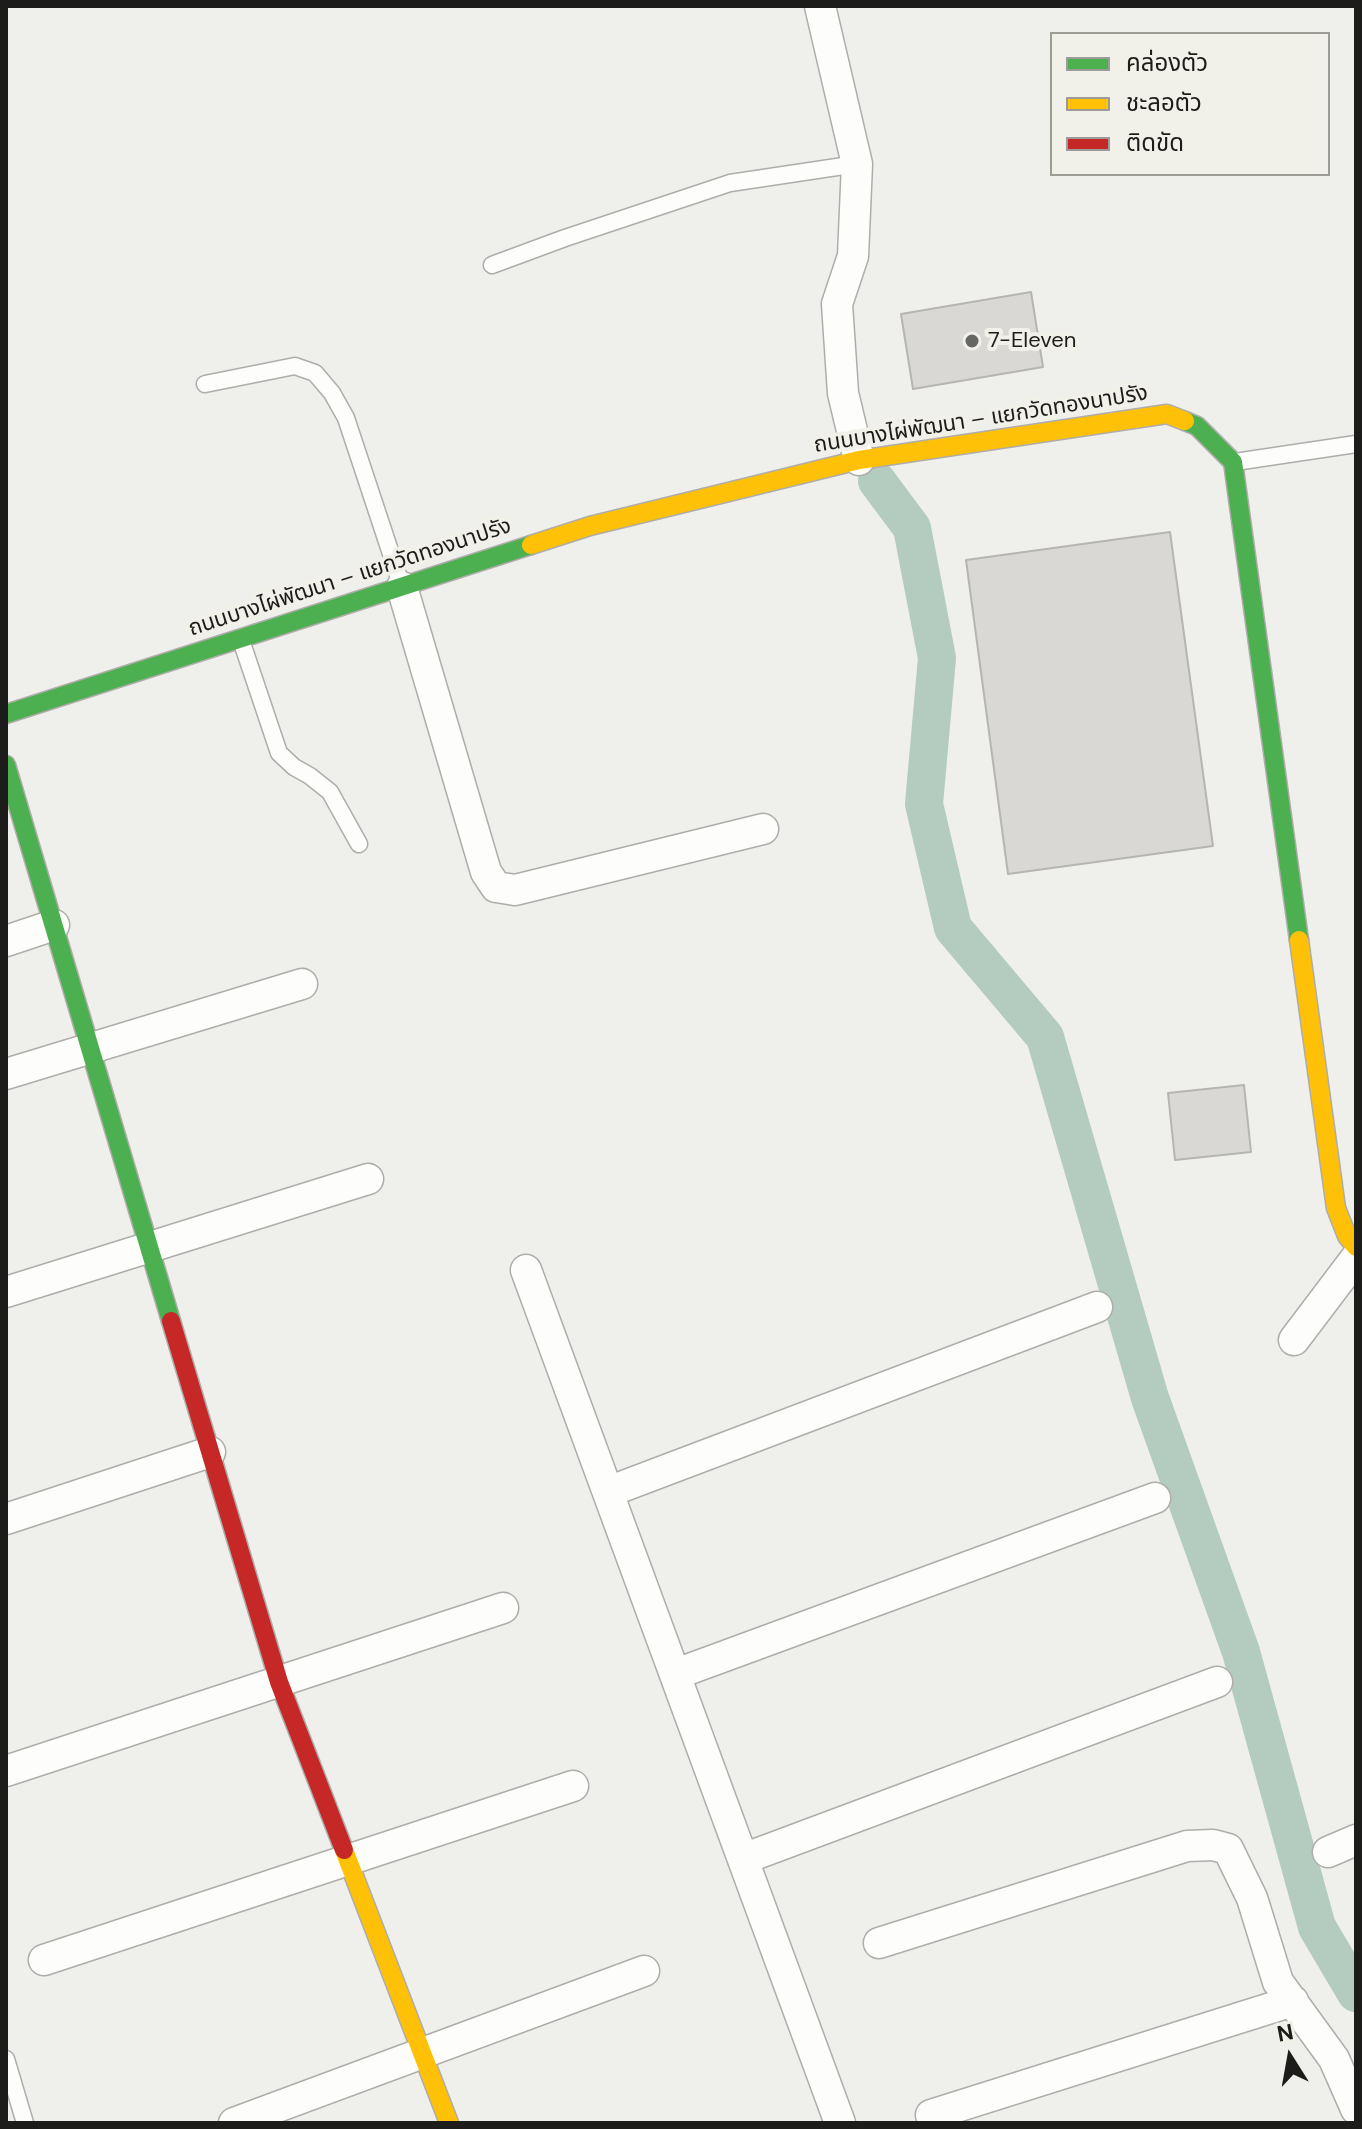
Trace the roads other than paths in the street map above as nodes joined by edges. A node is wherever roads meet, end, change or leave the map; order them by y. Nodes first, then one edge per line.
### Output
1 (823, 17) edge
2 (857, 164) junction
3 (492, 265) dead end
4 (205, 384) dead end
5 (1356, 444) edge
6 (859, 460) junction
7 (1233, 462) junction
8 (402, 587) junction
9 (241, 639) junction
10 (6, 714) edge
11 (6, 765) edge
12 (763, 829) dead end
13 (359, 844) dead end
14 (54, 925) junction
15 (6, 941) edge
16 (302, 984) dead end
17 (90, 1048) junction
18 (6, 1074) edge
19 (368, 1179) dead end
20 (150, 1247) junction
21 (1356, 1247) edge
22 (1356, 1258) edge
23 (526, 1270) dead end
24 (6, 1292) edge
25 (1097, 1307) dead end
26 (1294, 1340) dead end
27 (210, 1452) junction
28 (608, 1492) junction
29 (1155, 1498) dead end
30 (6, 1519) edge
31 (503, 1608) dead end
32 (676, 1674) junction
33 (279, 1682) junction
34 (1217, 1682) dead end
35 (6, 1771) edge
36 (573, 1786) dead end
37 (1356, 1840) edge
38 (1328, 1852) dead end
39 (743, 1859) junction
40 (348, 1861) junction
41 (879, 1943) dead end
42 (44, 1960) dead end
43 (644, 1971) dead end
44 (1293, 2001) junction
45 (422, 2053) junction
46 (6, 2059) edge
47 (1356, 2109) edge
48 (931, 2115) dead end
49 (25, 2123) edge
50 (234, 2123) edge
51 (449, 2123) edge
52 (840, 2123) edge

1 - 2 street
2 - 3 lane
2 - 6 street
4 - 8 lane
5 - 7 lane
6 - 7 street, ถนนบางไผ่พัฒนา – แยกวัดทองนาปรัง
6 - 8 street, ถนนบางไผ่พัฒนา – แยกวัดทองนาปรัง
7 - 21 street
8 - 9 street, ถนนบางไผ่พัฒนา – แยกวัดทองนาปรัง
8 - 12 street
9 - 10 street, ถนนบางไผ่พัฒนา – แยกวัดทองนาปรัง
9 - 13 lane
11 - 14 street
14 - 15 street
14 - 17 street
16 - 17 street
17 - 18 street
17 - 20 street
19 - 20 street
20 - 24 street
20 - 27 street
22 - 26 street
23 - 28 street
25 - 28 street
27 - 30 street
27 - 33 street
28 - 32 street
29 - 32 street
31 - 33 street
32 - 39 street
33 - 35 street
33 - 40 street
34 - 39 street
36 - 40 street
37 - 38 street
39 - 52 street
40 - 42 street
40 - 45 street
41 - 44 street
43 - 45 street
44 - 47 street
44 - 48 street
45 - 50 street
45 - 51 street
46 - 49 lane

